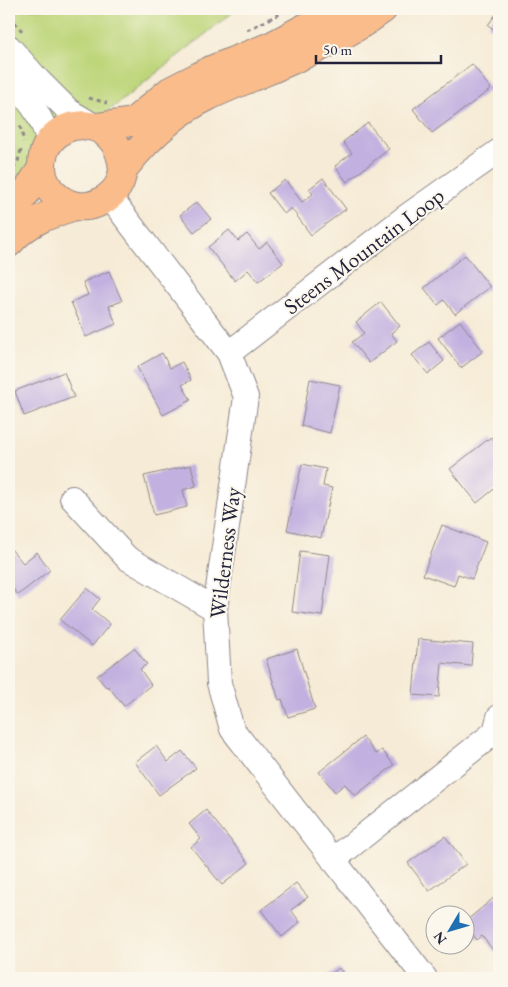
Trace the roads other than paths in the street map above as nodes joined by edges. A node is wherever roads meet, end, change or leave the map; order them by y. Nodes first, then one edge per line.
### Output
1 (340, 9) edge
2 (383, 9) edge
3 (18, 42) edge
4 (9, 78) edge
5 (96, 127) junction
6 (499, 151) edge
7 (45, 156) junction
8 (123, 170) junction
9 (109, 196) junction
10 (75, 206) junction
11 (9, 215) edge
12 (9, 243) edge
13 (229, 353) junction
14 (72, 498) dead end
15 (215, 609) junction
16 (499, 717) edge
17 (333, 860) junction
18 (425, 978) edge

1 - 5 main road
2 - 8 main road
3 - 5 street
4 - 7 street
5 - 7 main road
5 - 8 main road
6 - 13 street, Steens Mountain Loop
7 - 10 main road
7 - 11 main road
8 - 9 main road
9 - 10 main road
9 - 13 street, Wilderness Way
10 - 12 main road
13 - 15 street, Wilderness Way
14 - 15 street
15 - 17 street, Wilderness Way
16 - 17 street
17 - 18 street, Wilderness Way

